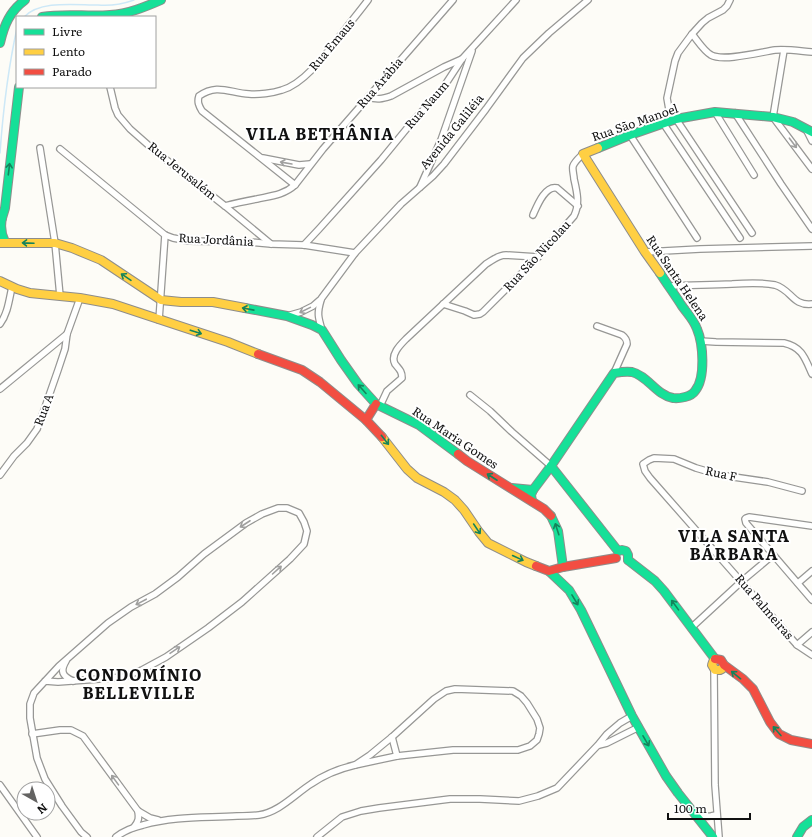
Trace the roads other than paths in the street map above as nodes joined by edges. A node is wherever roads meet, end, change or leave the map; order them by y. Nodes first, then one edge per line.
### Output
1 (25, 0) edge
2 (161, 0) edge
3 (368, 0) edge
4 (453, 0) edge
5 (516, 0) edge
6 (588, 0) edge
7 (730, 0) edge
8 (47, 16) edge
9 (692, 34) junction
10 (0, 43) edge
11 (473, 49) junction
12 (784, 50) junction
13 (812, 52) edge
14 (462, 59) junction
15 (19, 88) edge
16 (110, 88) edge
17 (368, 97) junction
18 (715, 112) junction
19 (735, 113) junction
20 (773, 117) junction
21 (670, 121) junction
22 (809, 131) edge
23 (630, 135) junction
24 (812, 141) edge
25 (40, 148) dead end
26 (60, 149) dead end
27 (583, 154) junction
28 (262, 158) junction
29 (310, 164) junction
30 (812, 169) edge
31 (754, 175) dead end
32 (295, 185) junction
33 (418, 189) junction
34 (225, 206) junction
35 (578, 206) junction
36 (532, 215) dead end
37 (1, 219) edge
38 (812, 229) edge
39 (752, 233) dead end
40 (165, 235) junction
41 (697, 238) dead end
42 (740, 238) dead end
43 (2, 242) edge
44 (55, 243) junction
45 (271, 244) junction
46 (304, 245) junction
47 (812, 246) edge
48 (645, 252) junction
49 (355, 253) junction
50 (538, 257) junction
51 (0, 281) edge
52 (670, 286) junction
53 (12, 287) junction
54 (60, 296) junction
55 (80, 298) junction
56 (321, 299) junction
57 (161, 300) junction
58 (443, 304) junction
59 (812, 304) edge
60 (286, 316) junction
61 (159, 320) junction
62 (0, 324) edge
63 (597, 326) dead end
64 (322, 330) junction
65 (67, 334) junction
66 (700, 340) junction
67 (614, 373) junction
68 (812, 374) edge
69 (0, 389) edge
70 (470, 395) dead end
71 (378, 405) junction
72 (366, 420) junction
73 (643, 464) joint
74 (551, 466) junction
75 (0, 475) edge
76 (509, 488) junction
77 (533, 490) junction
78 (802, 491) dead end
79 (532, 501) junction
80 (812, 526) edge
81 (617, 555) junction
82 (773, 555) junction
83 (563, 567) junction
84 (549, 571) junction
85 (812, 571) edge
86 (742, 581) junction
87 (798, 583) junction
88 (812, 600) edge
89 (691, 628) junction
90 (812, 632) edge
91 (797, 645) junction
92 (812, 655) edge
93 (67, 659) junction
94 (715, 659) junction
95 (724, 665) junction
96 (714, 669) junction
97 (45, 681) junction
98 (73, 681) junction
99 (632, 716) junction
100 (639, 727) junction
101 (32, 734) junction
102 (392, 737) junction
103 (812, 744) edge
104 (598, 745) junction
105 (397, 756) junction
106 (355, 765) junction
107 (0, 785) edge
108 (138, 811) junction
109 (716, 814) junction
110 (698, 817) junction
111 (158, 820) junction
112 (812, 820) edge
113 (134, 827) junction
114 (82, 834) edge
115 (37, 837) edge
116 (87, 837) edge
117 (116, 837) edge
118 (317, 837) edge
119 (712, 837) edge
120 (719, 837) edge
121 (797, 837) edge

1 - 10 street
2 - 8 street
3 - 28 street, Rua Emaus
4 - 17 street, Rua Arábia
5 - 11 street, Rua Naum
6 - 33 street, Avenida Galiléia
7 - 9 street
9 - 12 street
9 - 21 street
11 - 14 street, Rua Naum
11 - 33 street
12 - 13 street
12 - 20 street
14 - 17 street
14 - 46 street, Rua Naum
37 -> 15 street
16 - 34 street, Rua Jerusalém
17 - 29 street, Rua Arábia
18 - 19 street, Rua São Manoel
18 - 21 street, Rua São Manoel
18 - 31 street
19 - 20 street, Rua São Manoel
19 - 38 street
20 - 22 street, Rua São Manoel
20 -> 30 street
21 - 23 street, Rua São Manoel
21 - 39 street
21 - 42 street
22 - 24 street
23 - 27 street, Rua São Manoel
23 - 41 street
25 - 44 street
26 - 40 street, Rua Jordânia
27 - 35 street
27 - 48 street, Rua Santa Helena
29 -> 28 street
28 - 32 street
29 - 32 street, Rua Arábia
32 - 34 street, Rua Arábia
33 - 49 street, Avenida Galiléia
34 - 45 street, Rua Jerusalém
35 - 36 street
35 - 50 street, Rua São Nicolau
37 - 43 street
40 - 45 street, Rua Jordânia
40 - 57 street
44 -> 43 street
44 - 54 street
57 -> 44 street
45 - 46 street, Rua Jordânia
46 - 49 street, Rua Jordânia
47 - 48 street
48 - 52 street, Rua Santa Helena
49 - 56 street, Avenida Galiléia
50 - 58 street
50 - 58 street, Rua São Nicolau
51 - 53 street
52 - 59 street
52 - 66 street, Rua Santa Helena
53 - 54 street
53 - 62 street
54 - 55 street
55 - 61 street
55 - 65 street, Rua A
56 -> 60 street
56 - 64 street
60 -> 57 street
57 - 61 street
58 - 71 street
60 - 64 street
61 -> 72 street
63 - 67 street
71 -> 64 street, Rua Maria Gomes
65 - 69 street
65 - 75 street, Rua A
66 - 67 street, Rua Santa Helena
66 - 68 street
67 - 74 street
70 - 74 street
71 - 72 street
76 -> 71 street, Rua Maria Gomes
72 -> 84 street
73 - 78 street, Rua F
73 - 86 street, Rua Palmeiras
74 - 77 street
74 - 81 street
76 - 77 street
76 - 79 street, Rua Maria Gomes
77 - 79 street
83 -> 79 street, Rua Maria Gomes
80 - 82 street
81 - 83 street
89 -> 81 street
82 - 86 street
82 - 87 street
83 - 84 street
84 -> 99 street
85 - 87 street
86 - 89 street
86 - 91 street, Rua Palmeiras
87 - 88 street
89 - 94 street
90 - 91 street
91 - 92 street, Rua Palmeiras
93 - 97 street
93 - 98 street
98 -> 93 street
94 - 95 street
94 - 96 street
95 - 96 street
103 -> 95 street
96 - 109 street
97 - 98 street
97 - 101 street
99 - 100 street
99 - 104 street
100 - 104 street
100 -> 110 street
108 -> 101 street
101 - 114 street
102 - 105 street
102 - 105 street
102 - 106 street
104 - 118 street
105 - 106 street
106 - 111 street
107 - 115 street
108 - 111 street
108 - 113 street
109 - 110 street
109 - 120 street
110 - 119 street
111 - 113 street
112 - 121 street
113 - 117 street
114 - 116 street

